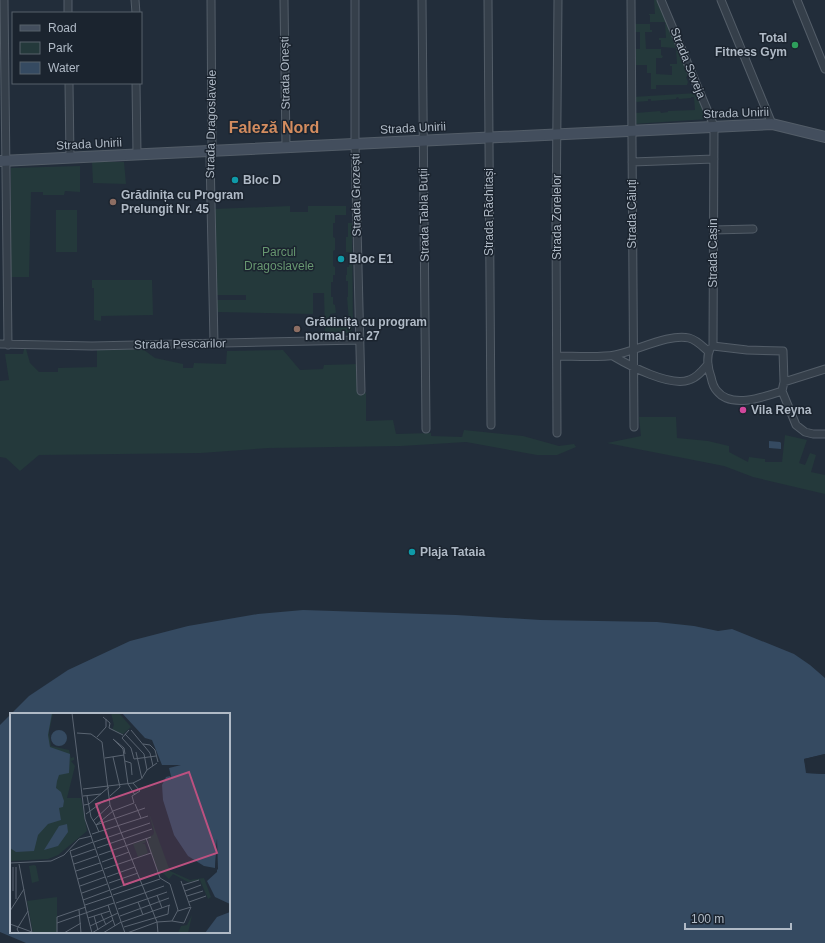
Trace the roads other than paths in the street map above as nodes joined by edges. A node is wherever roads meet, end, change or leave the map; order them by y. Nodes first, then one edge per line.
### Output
1 (4, 0) edge
2 (68, 0) edge
3 (135, 0) edge
4 (211, 0) edge
5 (284, 0) edge
6 (355, 0) edge
7 (422, 0) edge
8 (488, 0) edge
9 (558, 0) edge
10 (631, 0) edge
11 (662, 0) edge
12 (722, 0) edge
13 (797, 0) edge
14 (68, 12) edge
15 (136, 12) edge
16 (825, 69) edge
17 (69, 84) edge
18 (136, 84) edge
19 (772, 124) junction
20 (714, 126) junction
21 (631, 130) junction
22 (557, 133) junction
23 (488, 137) junction
24 (825, 137) edge
25 (423, 140) junction
26 (355, 144) junction
27 (286, 147) junction
28 (212, 151) junction
29 (137, 154) junction
30 (70, 158) junction
31 (714, 159) junction
32 (3, 161) edge
33 (632, 162) junction
34 (753, 229) dead end
35 (713, 230) junction
36 (360, 340) junction
37 (0, 344) edge
38 (214, 344) junction
39 (8, 345) junction
40 (711, 349) junction
41 (632, 352) junction
42 (557, 356) junction
43 (613, 356) junction
44 (708, 364) junction
45 (632, 367) junction
46 (825, 370) edge
47 (784, 382) junction
48 (361, 390) dead end
49 (782, 391) junction
50 (490, 425) dead end
51 (634, 427) dead end
52 (426, 429) dead end
53 (557, 433) dead end
54 (825, 434) edge

1 - 32 street
2 - 14 street
3 - 15 street
4 - 28 street, Strada Dragoslavele
5 - 27 street, Strada Onești
6 - 26 street, Strada Grozești
7 - 25 street, Strada Tabla Buții
8 - 23 street, Strada Răchitași
9 - 22 street, Strada Zorelelor
10 - 21 street, Strada Căiuți
11 - 20 street, Strada Soveja
12 - 19 street
13 - 16 street
17 - 30 street
18 - 29 street
19 - 20 street, Strada Unirii
19 - 24 street, Strada Unirii
20 - 21 street, Strada Unirii
20 - 31 street, Strada Cașin
21 - 22 street, Strada Unirii
21 - 33 street, Strada Căiuți
22 - 23 street, Strada Unirii
22 - 42 street, Strada Zorelelor
23 - 25 street, Strada Unirii
23 - 50 street, Strada Răchitași
25 - 26 street, Strada Unirii
25 - 52 street, Strada Tabla Buții
26 - 27 street, Strada Unirii
26 - 36 street, Strada Grozești
27 - 28 street, Strada Unirii
28 - 29 street, Strada Unirii
28 - 38 street, Strada Dragoslavele
29 - 30 street, Strada Unirii
30 - 32 street, Strada Unirii
31 - 33 street
31 - 35 street, Strada Cașin
32 - 39 street
33 - 41 street, Strada Căiuți
34 - 35 street
35 - 40 street, Strada Cașin
36 - 38 street, Strada Pescarilor
36 - 48 street, Strada Grozești
37 - 39 street, Strada Pescarilor
38 - 39 street, Strada Pescarilor
40 - 41 street
40 - 44 street, Strada Cașin
40 - 47 street
41 - 43 street
41 - 45 street, Strada Căiuți
42 - 43 street
42 - 53 street, Strada Zorelelor
43 - 45 street
44 - 45 street
44 - 49 street
45 - 51 street, Strada Căiuți
46 - 47 street
47 - 49 street
49 - 54 street

